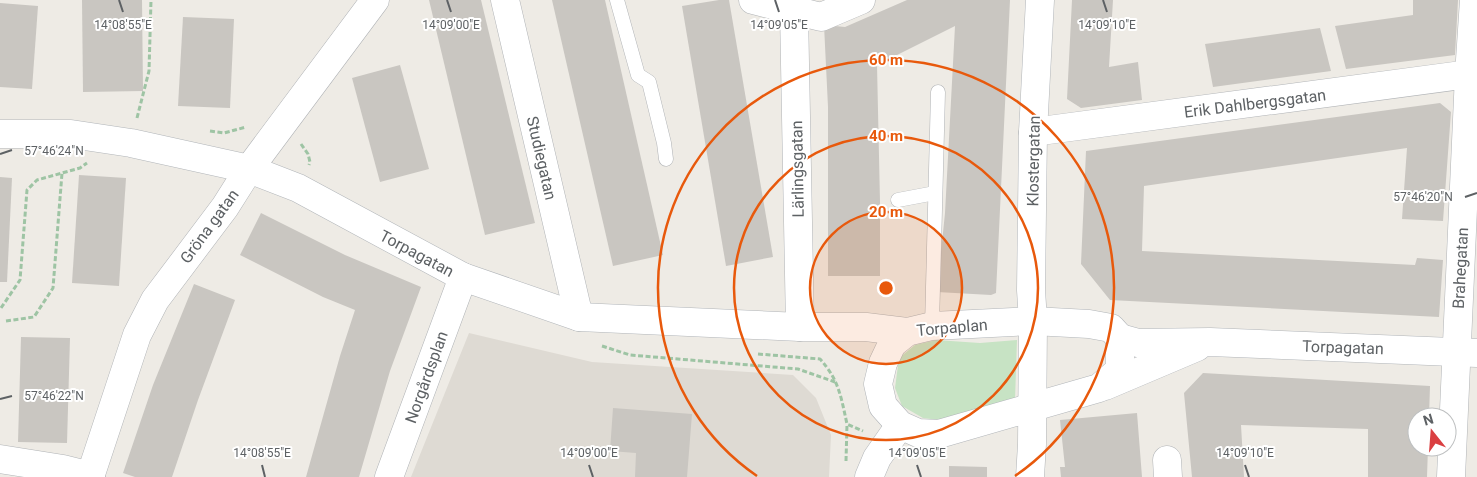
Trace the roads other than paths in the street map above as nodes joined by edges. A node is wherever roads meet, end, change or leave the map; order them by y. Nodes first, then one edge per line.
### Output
1 (376, 0) edge
2 (505, 0) edge
3 (617, 0) edge
4 (753, 0) edge
5 (861, 0) edge
6 (1040, 0) edge
7 (1474, 0) edge
8 (794, 11) junction
9 (1473, 74) edge
10 (938, 92) dead end
11 (1033, 132) junction
12 (0, 134) edge
13 (666, 159) dead end
14 (249, 169) junction
15 (935, 193) junction
16 (898, 200) dead end
17 (463, 277) junction
18 (579, 317) junction
19 (1033, 321) junction
20 (800, 327) junction
21 (845, 328) junction
22 (919, 329) junction
23 (1120, 338) junction
24 (1210, 342) junction
25 (1467, 353) edge
26 (883, 363) junction
27 (1099, 388) junction
28 (1032, 408) junction
29 (900, 425) junction
30 (0, 459) edge
31 (857, 473) edge
32 (90, 476) edge
33 (389, 477) edge
34 (1030, 477) edge
35 (1451, 477) edge

1 - 14 street, Gröna gatan
2 - 18 street, Studiegatan
3 - 13 lane
4 - 8 street
5 - 8 street
6 - 11 street, Klostergatan
7 - 9 street, Brahegatan
8 - 20 street, Lärlingsgatan
9 - 11 street, Erik Dahlbergsgatan
9 - 25 street, Brahegatan
10 - 15 lane
11 - 19 street, Klostergatan
12 - 14 street, Torpagatan
14 - 17 street, Torpagatan
14 - 32 street, Gröna gatan
15 - 16 lane
15 - 22 lane
17 - 18 street, Torpagatan
17 - 33 street, Norgårdsplan
18 - 20 street, Torpagatan
19 - 22 street, Torpaplan
19 - 23 street, Torpaplan
19 - 28 street
20 - 21 street, Torpagatan
21 - 22 street, Torpagatan
21 - 26 street
22 - 26 street, Torpaplan
23 - 24 street, Torpagatan
23 - 27 street, Torpaplan
24 - 25 street, Torpagatan
24 - 27 street, Torpagatan
25 - 35 street, Brahegatan
26 - 29 street, Torpaplan
27 - 28 street, Torpaplan
28 - 29 street, Torpaplan
28 - 34 street
29 - 31 street
30 - 32 street

